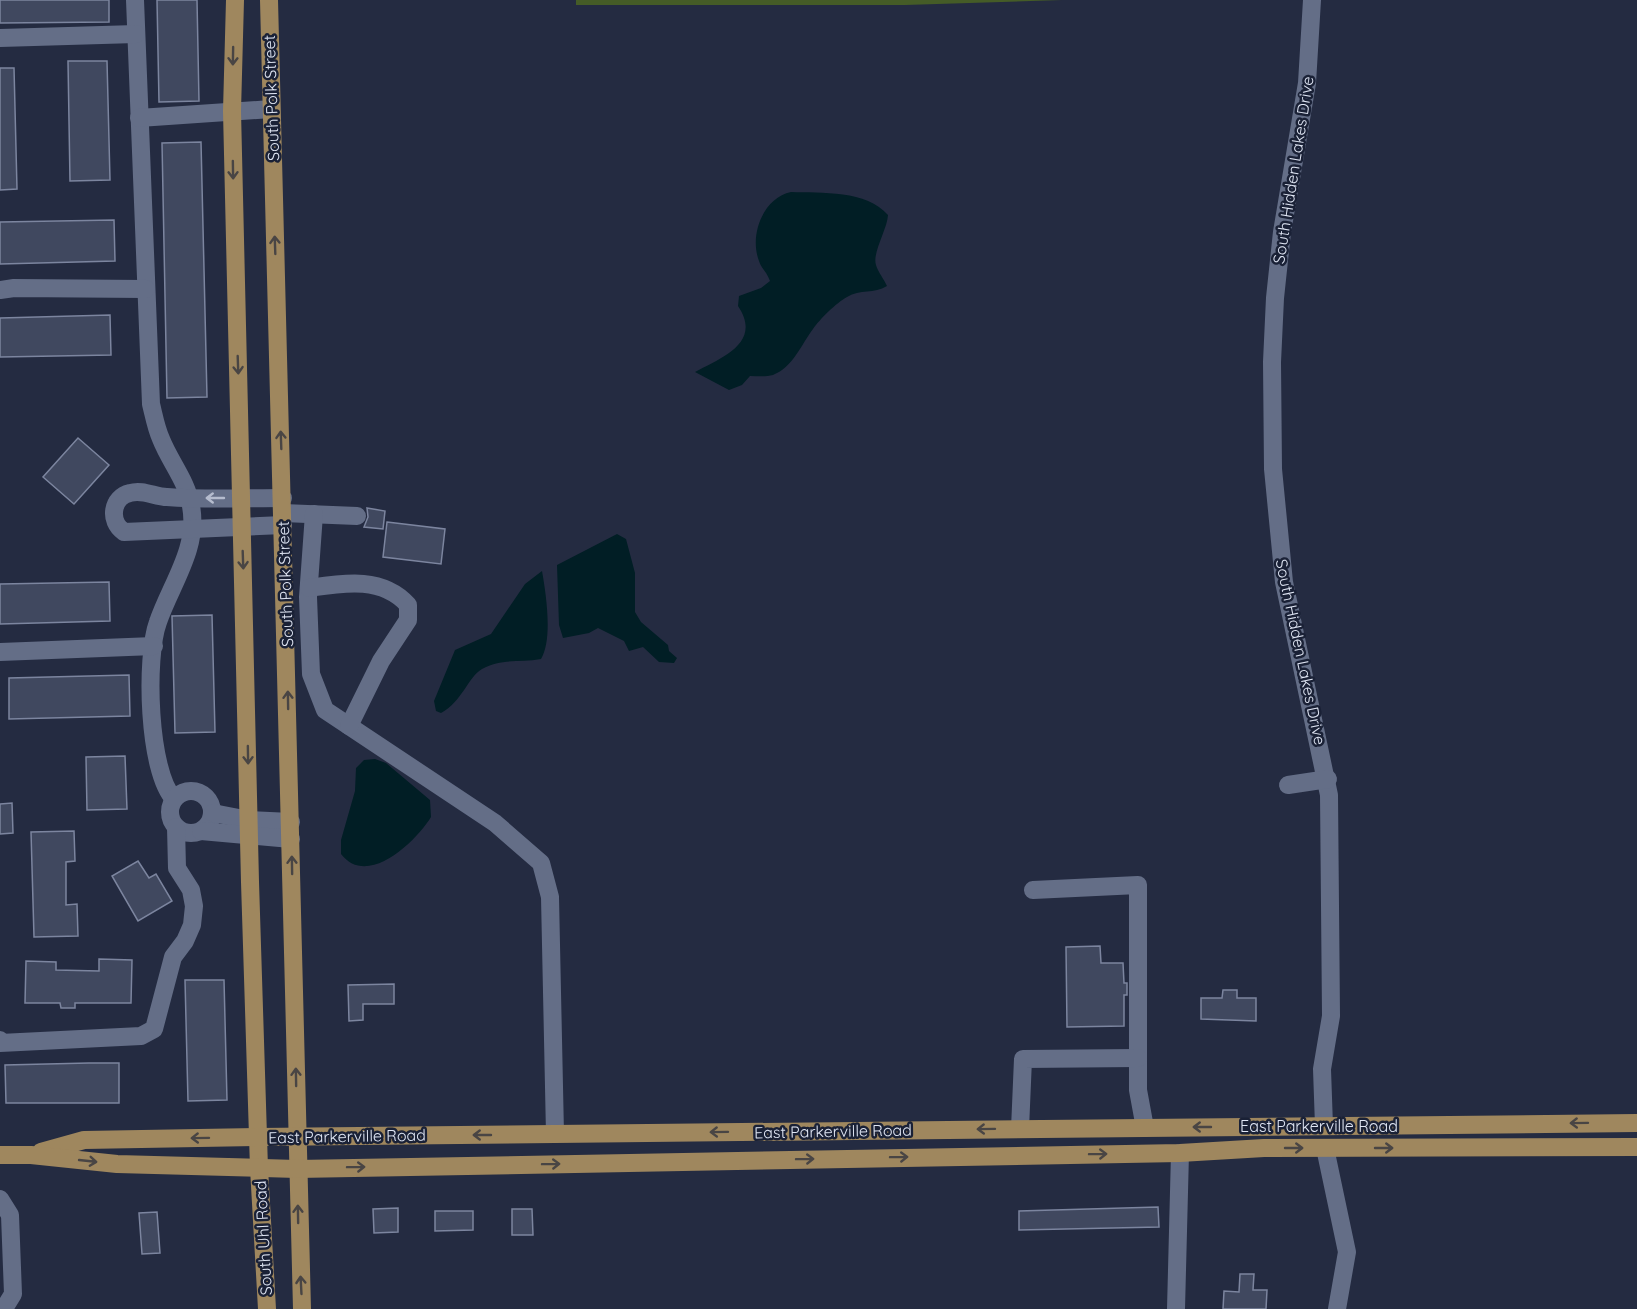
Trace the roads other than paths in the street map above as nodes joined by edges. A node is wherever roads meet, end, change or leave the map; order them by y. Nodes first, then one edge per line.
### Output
1 (135, 0) edge
2 (235, 0) edge
3 (269, 0) edge
4 (1312, 0) edge
5 (136, 34) junction
6 (0, 38) edge
7 (271, 109) junction
8 (232, 111) junction
9 (139, 118) junction
10 (146, 289) junction
11 (0, 290) edge
12 (188, 498) junction
13 (241, 498) junction
14 (283, 512) junction
15 (314, 514) junction
16 (357, 516) dead end
17 (242, 525) junction
18 (191, 529) junction
19 (309, 588) junction
20 (154, 646) junction
21 (0, 652) edge
22 (349, 726) junction
23 (1328, 779) junction
24 (1288, 785) dead end
25 (174, 799) junction
26 (213, 813) junction
27 (176, 827) junction
28 (250, 829) junction
29 (291, 830) junction
30 (201, 831) junction
31 (1033, 890) dead end
32 (0, 1040) edge
33 (1138, 1058) junction
34 (1637, 1123) edge
35 (1324, 1126) junction
36 (1145, 1128) junction
37 (1020, 1129) junction
38 (841, 1131) junction
39 (555, 1134) junction
40 (297, 1136) junction
41 (258, 1137) junction
42 (1637, 1147) edge
43 (1325, 1148) junction
44 (1146, 1153) junction
45 (1180, 1153) junction
46 (0, 1155) edge
47 (31, 1155) junction
48 (840, 1158) junction
49 (259, 1168) junction
50 (297, 1169) junction
51 (0, 1199) edge
52 (4, 1307) edge
53 (267, 1309) edge
54 (302, 1309) edge
55 (1176, 1309) edge
56 (1337, 1309) edge

1 - 5 street
2 -> 8 main road
3 - 7 main road, South Polk Street
4 - 23 street, South Hidden Lakes Drive
5 - 6 street
5 - 9 street
7 - 8 street
14 -> 7 main road, South Polk Street
8 - 9 street
8 -> 13 main road
9 - 10 street
10 - 11 street
10 - 12 street
13 -> 12 street
12 - 18 street
12 - 18 street
13 - 14 street
13 - 17 main road
14 - 15 street
14 - 17 street
29 -> 14 main road, South Polk Street
15 - 16 street
15 - 19 street
17 - 18 street
17 -> 28 main road
18 - 20 street
19 - 22 street
19 - 22 street
20 - 21 street
20 - 25 street
22 - 39 street
23 - 24 street
23 - 35 street, South Hidden Lakes Drive
25 - 26 street
25 - 27 street
26 - 28 street
26 - 30 street
27 - 30 street
27 - 32 street
28 - 29 street
28 - 30 street
28 - 41 main road
40 -> 29 main road, South Polk Street
31 - 33 street
33 - 36 street
33 - 37 street
34 -> 35 main road, East Parkerville Road
35 -> 36 main road, East Parkerville Road
35 - 43 main road
36 - 37 main road, East Parkerville Road
36 - 44 main road
37 -> 38 main road, East Parkerville Road
38 -> 39 main road, East Parkerville Road
38 - 48 main road
39 -> 40 main road, East Parkerville Road
40 - 41 main road, East Parkerville Road
40 - 50 main road, South Polk Street
41 -> 47 main road, East Parkerville Road
41 - 49 main road
43 -> 42 main road, East Parkerville Road
45 -> 43 main road, East Parkerville Road
43 - 56 street
44 - 45 main road, East Parkerville Road
48 -> 44 main road, East Parkerville Road
45 - 55 street
46 - 47 main road, East Parkerville Road
47 -> 49 main road, East Parkerville Road
50 -> 48 main road, East Parkerville Road
49 - 50 main road, East Parkerville Road
49 - 53 main road, South Uhl Road
54 -> 50 main road
51 - 52 street

